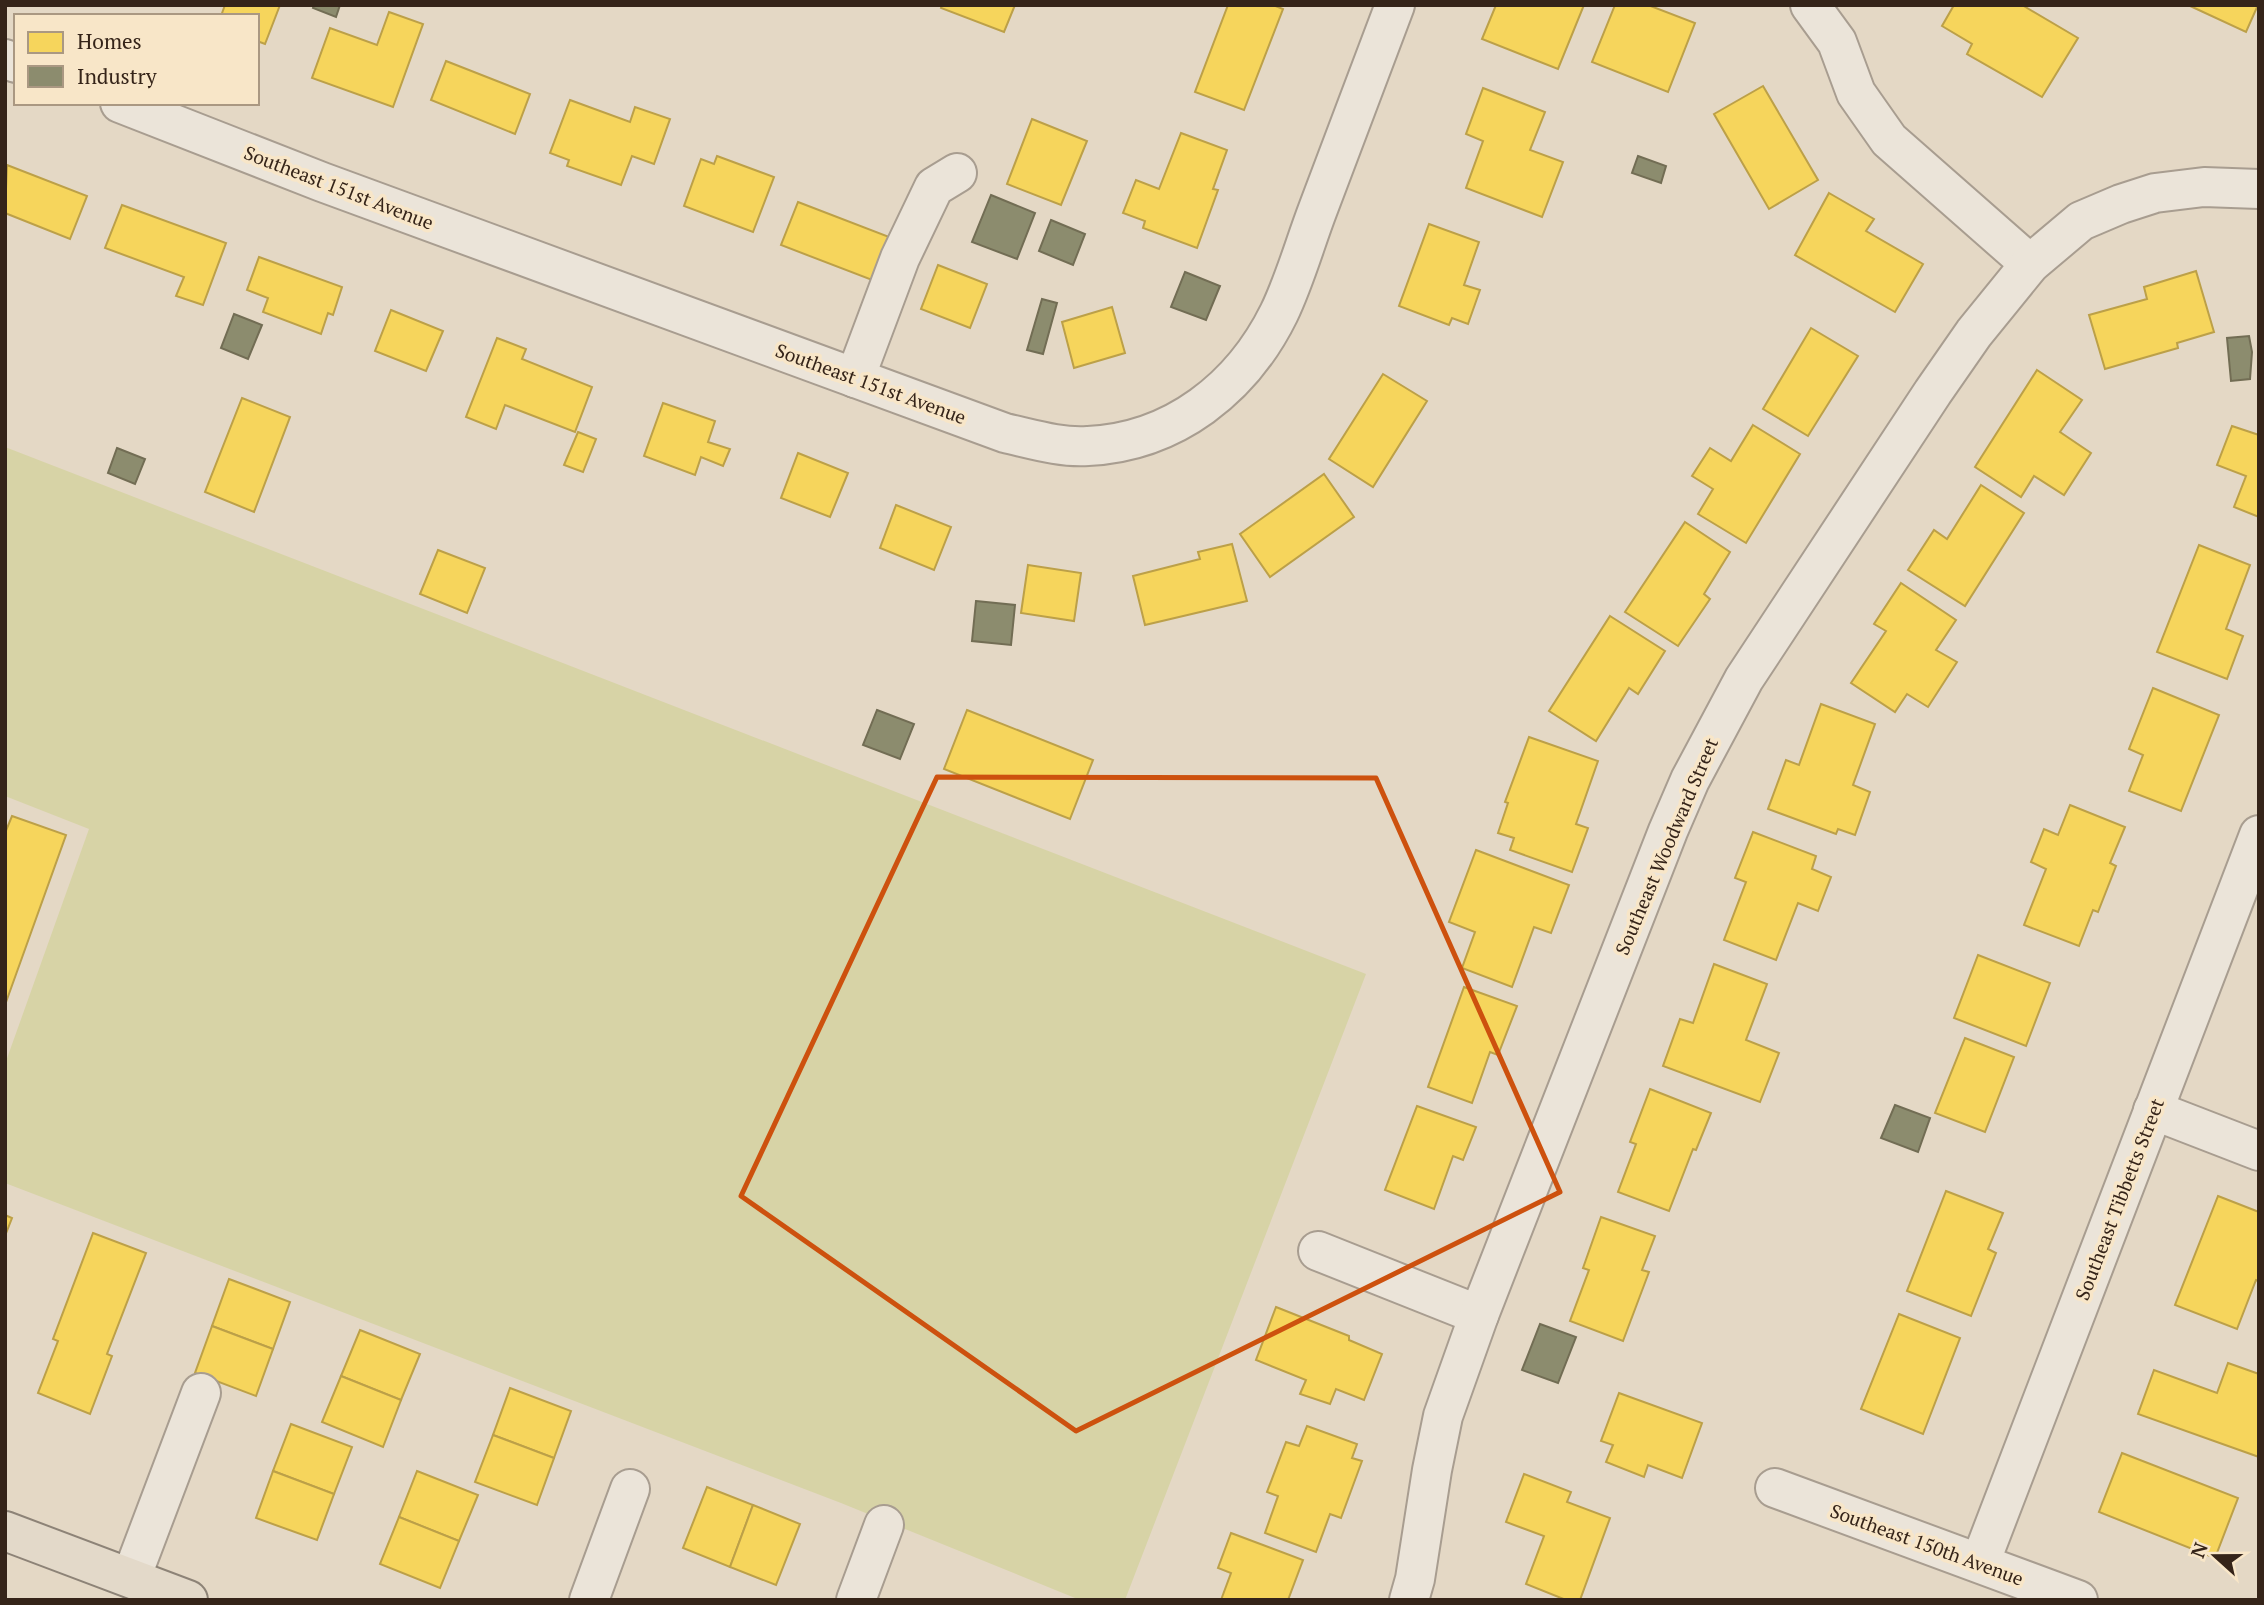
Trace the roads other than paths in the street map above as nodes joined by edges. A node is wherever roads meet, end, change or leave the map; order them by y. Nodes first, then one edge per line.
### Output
1 (1395, 5) edge
2 (1810, 5) edge
3 (125, 105) edge
4 (957, 173) dead end
5 (2259, 189) edge
6 (2030, 264) junction
7 (855, 378) junction
8 (2259, 835) edge
9 (2153, 1110) junction
10 (2259, 1151) edge
11 (1318, 1251) dead end
12 (1479, 1315) junction
13 (201, 1393) dead end
14 (1775, 1488) dead end
15 (630, 1489) dead end
16 (884, 1525) dead end
17 (5, 1531) edge
18 (1980, 1563) junction
19 (131, 1578) junction
20 (188, 1600) edge
21 (589, 1600) edge
22 (856, 1600) edge
23 (1409, 1600) edge
24 (2078, 1600) edge

1 - 7 street, Southeast 151st Avenue
2 - 6 street
3 - 7 street, Southeast 151st Avenue
4 - 7 street
5 - 6 street, Southeast Woodward Street
6 - 12 street, Southeast Woodward Street
8 - 9 street, Southeast Tibbetts Street
9 - 10 street
9 - 18 street, Southeast Tibbetts Street
11 - 12 street
12 - 23 street, Southeast Woodward Street
13 - 19 street
14 - 18 street, Southeast 150th Avenue
15 - 21 street
16 - 22 street
17 - 19 main road
18 - 24 street, Southeast 150th Avenue
19 - 20 main road

